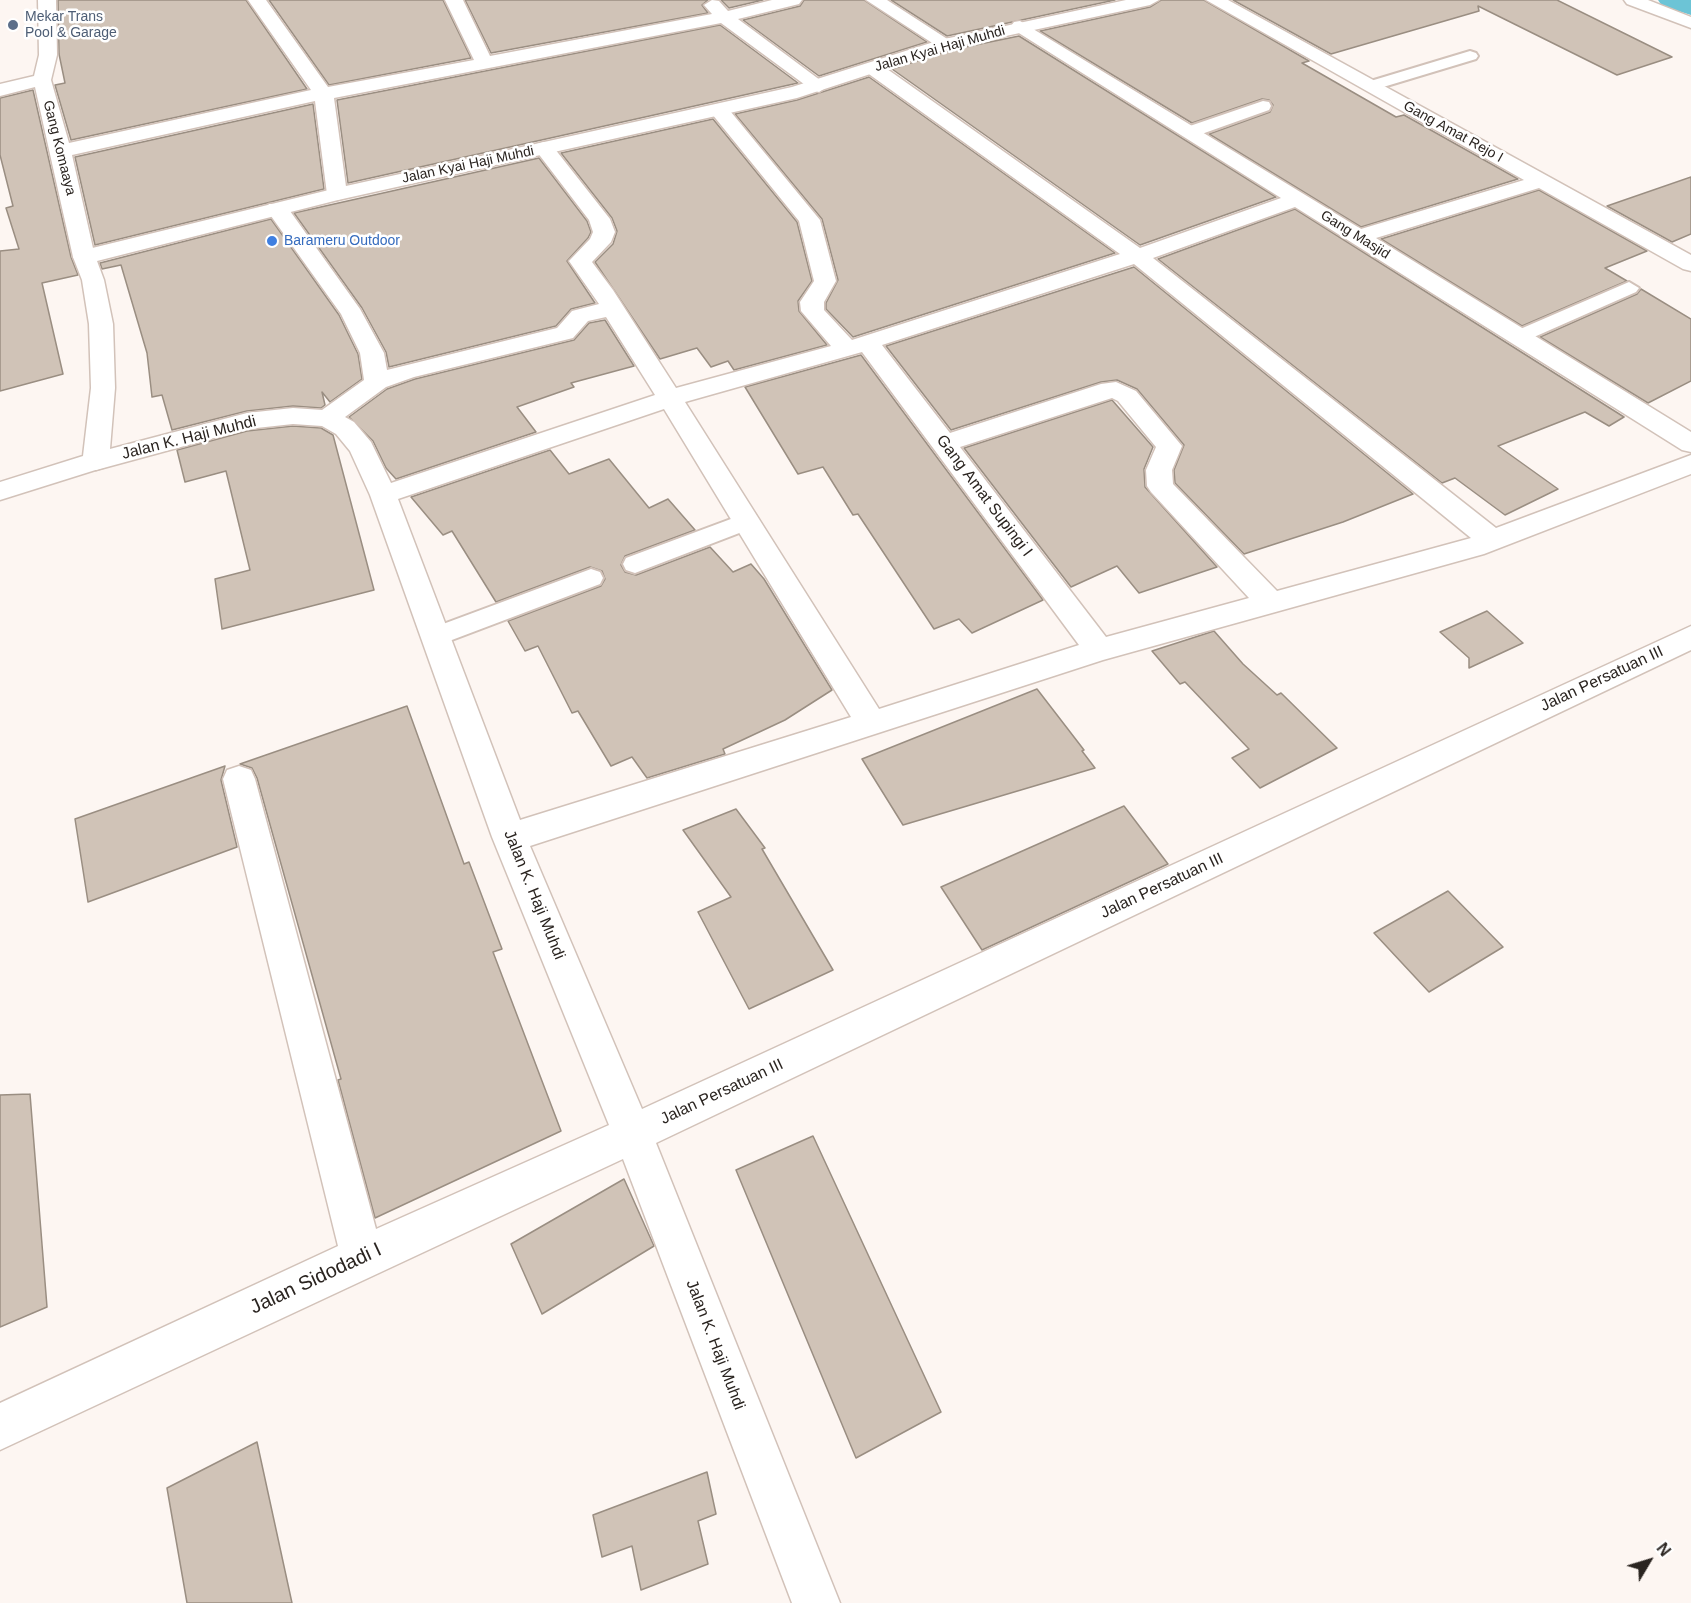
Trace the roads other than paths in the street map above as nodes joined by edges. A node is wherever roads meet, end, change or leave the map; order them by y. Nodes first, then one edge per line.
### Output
1 (47, 0) edge
2 (257, 0) edge
3 (707, 0) edge
4 (793, 0) edge
5 (874, 0) edge
6 (1149, 0) edge
7 (1215, 0) edge
8 (1633, 0) edge
9 (459, 1) edge
10 (724, 17) junction
11 (1691, 22) edge
12 (1020, 26) junction
13 (946, 44) junction
14 (1470, 56) dead end
15 (484, 62) junction
16 (873, 68) junction
17 (42, 80) junction
18 (819, 86) junction
19 (1370, 86) junction
20 (0, 90) edge
21 (324, 94) junction
22 (1263, 106) dead end
23 (719, 110) junction
24 (1190, 132) junction
25 (544, 148) junction
26 (61, 151) junction
27 (1541, 181) junction
28 (337, 194) junction
29 (1297, 199) junction
30 (277, 210) junction
31 (1357, 237) junction
32 (1137, 256) junction
33 (84, 257) junction
34 (1691, 264) edge
35 (1629, 288) dead end
36 (612, 308) junction
37 (1518, 337) junction
38 (857, 346) junction
39 (377, 382) junction
40 (670, 398) junction
41 (327, 418) junction
42 (944, 444) junction
43 (1691, 444) edge
44 (96, 461) junction
45 (1691, 464) edge
46 (0, 491) edge
47 (383, 495) junction
48 (747, 521) junction
49 (1492, 540) junction
50 (634, 564) dead end
51 (591, 578) dead end
52 (1270, 602) junction
53 (435, 637) junction
54 (1691, 637) edge
55 (1099, 650) junction
56 (872, 723) junction
57 (239, 779) dead end
58 (509, 837) junction
59 (633, 1134) junction
60 (362, 1257) junction
61 (0, 1427) edge
62 (816, 1603) edge

1 - 17 street
2 - 21 street
3 - 10 street
4 - 10 street
5 - 13 street
6 - 12 street, Jalan Kyai Haji Muhdi
7 - 19 street, Gang Amat Rejo I
8 - 11 street
9 - 15 street
10 - 15 street
10 - 18 street
12 - 13 street, Jalan Kyai Haji Muhdi
12 - 24 street, Gang Masjid
13 - 16 street, Jalan Kyai Haji Muhdi
14 - 19 lane
15 - 21 street
16 - 18 street, Jalan Kyai Haji Muhdi
16 - 32 street
17 - 20 street, Gang Komaaya
17 - 26 street, Gang Komaaya
18 - 23 street, Jalan Kyai Haji Muhdi
19 - 27 street, Gang Amat Rejo I
21 - 26 street
21 - 28 street
22 - 24 lane
23 - 25 street, Jalan Kyai Haji Muhdi
23 - 38 street, Gang Amat Supingi I
24 - 29 street, Gang Masjid
25 - 28 street, Jalan Kyai Haji Muhdi
25 - 36 street
26 - 33 street, Gang Komaaya
27 - 31 street
27 - 34 street, Gang Amat Rejo I
28 - 30 street, Jalan Kyai Haji Muhdi
29 - 31 street, Gang Masjid
29 - 32 street
30 - 33 street, Jalan Kyai Haji Muhdi
30 - 39 street
31 - 37 street, Gang Masjid
32 - 38 street
32 - 49 street
33 - 44 street
35 - 37 lane
36 - 39 street
36 - 40 street
37 - 43 street, Gang Masjid
38 - 40 street
38 - 42 street, Gang Amat Supingi I
39 - 41 street
40 - 47 street
40 - 48 street
41 - 44 street, Jalan K. Haji Muhdi
41 - 47 street, Jalan K. Haji Muhdi
42 - 52 street
42 - 55 street, Gang Amat Supingi I
44 - 46 street
45 - 49 street
47 - 53 street, Jalan K. Haji Muhdi
48 - 50 lane
48 - 56 street
49 - 52 street
51 - 53 lane
52 - 55 street
53 - 58 street, Jalan K. Haji Muhdi
54 - 59 street, Jalan Persatuan III
55 - 56 street
56 - 58 street
57 - 60 street
58 - 59 street, Jalan K. Haji Muhdi
59 - 60 street, Jalan Sidodadi I
59 - 62 street, Jalan K. Haji Muhdi
60 - 61 street, Jalan Sidodadi I

